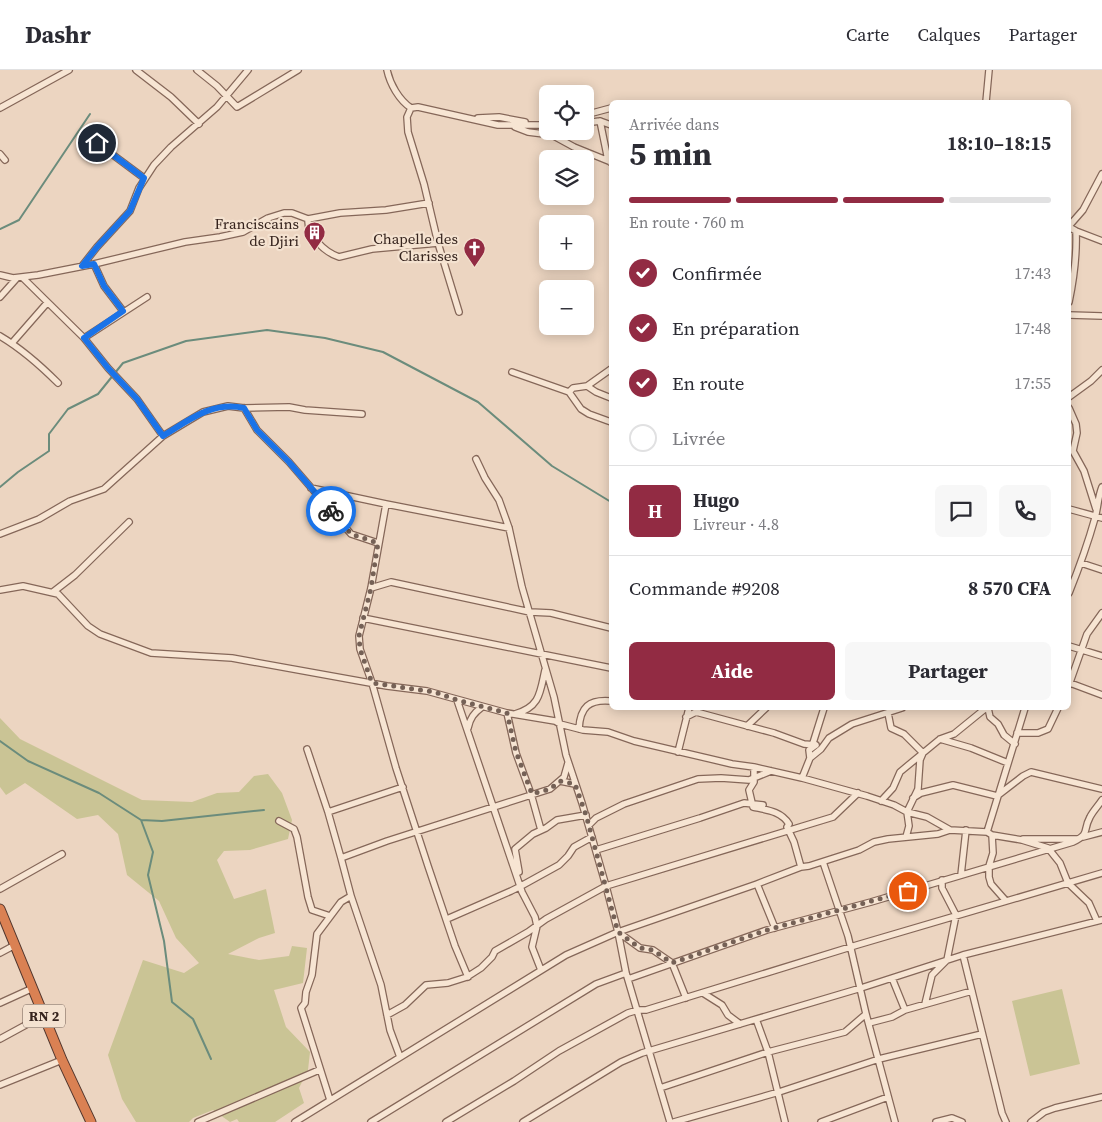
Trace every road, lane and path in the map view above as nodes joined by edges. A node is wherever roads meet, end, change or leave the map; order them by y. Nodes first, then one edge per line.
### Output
1 (69, 70) edge
2 (136, 70) edge
3 (198, 70) edge
4 (248, 70) edge
5 (298, 70) edge
6 (387, 70) edge
7 (989, 70) edge
8 (227, 96) junction
9 (986, 100) edge
10 (0, 108) edge
11 (411, 108) junction
12 (609, 109) edge
13 (594, 113) edge
14 (473, 119) junction
15 (600, 121) junction
16 (594, 122) edge
17 (199, 124) junction
18 (533, 124) junction
19 (539, 124) edge
20 (609, 124) edge
21 (513, 126) junction
22 (97, 143) dead end
23 (0, 154) edge
24 (5, 160) dead end
25 (609, 161) edge
26 (609, 162) edge
27 (1102, 174) edge
28 (144, 178) junction
29 (429, 204) junction
30 (308, 219) junction
31 (1071, 224) edge
32 (1071, 227) edge
33 (1076, 231) junction
34 (1102, 241) edge
35 (438, 243) junction
36 (94, 264) junction
37 (82, 266) junction
38 (0, 276) edge
39 (20, 278) junction
40 (1071, 294) edge
41 (147, 297) dead end
42 (0, 298) edge
43 (47, 303) junction
44 (123, 311) junction
45 (459, 312) dead end
46 (1071, 315) edge
47 (1102, 316) edge
48 (0, 336) edge
49 (84, 338) junction
50 (12, 343) junction
51 (609, 370) edge
52 (1102, 370) edge
53 (512, 372) dead end
54 (58, 383) dead end
55 (587, 386) junction
56 (569, 392) junction
57 (1071, 396) edge
58 (609, 397) edge
59 (244, 408) junction
60 (1071, 413) edge
61 (362, 414) dead end
62 (609, 421) edge
63 (163, 436) junction
64 (476, 459) dead end
65 (1102, 487) edge
66 (311, 488) junction
67 (386, 504) junction
68 (1071, 509) edge
69 (1098, 515) edge
70 (129, 522) dead end
71 (509, 528) junction
72 (0, 534) edge
73 (378, 543) junction
74 (1082, 563) junction
75 (1102, 570) edge
76 (371, 588) junction
77 (1071, 588) edge
78 (0, 590) edge
79 (53, 592) junction
80 (530, 612) junction
81 (1102, 613) edge
82 (363, 618) junction
83 (609, 628) edge
84 (1071, 647) edge
85 (1081, 650) junction
86 (541, 653) junction
87 (1102, 656) edge
88 (545, 668) junction
89 (609, 668) edge
90 (1071, 678) edge
91 (372, 683) junction
92 (1071, 685) edge
93 (1102, 695) edge
94 (457, 700) junction
95 (609, 701) edge
96 (482, 707) junction
97 (688, 710) edge
98 (764, 710) edge
99 (823, 710) edge
100 (896, 710) edge
101 (984, 710) edge
102 (988, 710) edge
103 (1024, 710) edge
104 (1057, 710) edge
105 (507, 713) junction
106 (888, 713) junction
107 (514, 715) junction
108 (686, 717) junction
109 (560, 724) junction
110 (747, 726) junction
111 (579, 729) junction
112 (467, 730) junction
113 (1017, 733) junction
114 (940, 739) junction
115 (1015, 744) junction
116 (816, 745) junction
117 (307, 748) dead end
118 (678, 752) junction
119 (923, 753) junction
120 (810, 758) junction
121 (568, 762) junction
122 (1008, 763) junction
123 (754, 767) junction
124 (771, 771) junction
125 (802, 778) junction
126 (754, 779) junction
127 (560, 781) junction
128 (575, 784) junction
129 (402, 787) junction
130 (1102, 789) edge
131 (858, 793) junction
132 (532, 794) junction
133 (997, 796) junction
134 (913, 798) junction
135 (1102, 800) edge
136 (881, 801) junction
137 (752, 802) junction
138 (763, 805) dead end
139 (493, 806) junction
140 (328, 812) junction
141 (907, 812) junction
142 (586, 815) junction
143 (279, 821) dead end
144 (588, 825) junction
145 (541, 830) junction
146 (950, 830) junction
147 (966, 830) junction
148 (417, 832) junction
149 (789, 832) junction
150 (1102, 832) edge
151 (990, 834) junction
152 (592, 837) junction
153 (906, 837) junction
154 (1081, 838) junction
155 (1015, 839) junction
156 (1048, 848) junction
157 (596, 850) junction
158 (62, 854) dead end
159 (341, 858) junction
160 (823, 862) junction
161 (801, 866) junction
162 (989, 866) junction
163 (1102, 873) edge
164 (961, 874) junction
165 (942, 880) junction
166 (1068, 883) junction
167 (757, 884) junction
168 (520, 886) junction
169 (606, 886) junction
170 (0, 889) edge
171 (351, 896) junction
172 (1006, 901) junction
173 (0, 909) edge
174 (840, 910) junction
175 (956, 915) junction
176 (330, 916) junction
177 (447, 919) junction
178 (1100, 920) edge
179 (537, 926) junction
180 (775, 928) junction
181 (618, 932) junction
182 (15, 945) junction
183 (851, 947) junction
184 (0, 953) edge
185 (963, 955) junction
186 (947, 960) junction
187 (672, 963) junction
188 (541, 970) junction
189 (627, 976) junction
190 (468, 977) junction
191 (892, 978) junction
192 (33, 988) junction
193 (861, 988) junction
194 (972, 991) junction
195 (703, 993) junction
196 (686, 998) junction
197 (0, 1003) edge
198 (924, 1004) junction
199 (638, 1010) junction
200 (906, 1010) junction
201 (387, 1014) junction
202 (866, 1014) junction
203 (44, 1015) junction
204 (756, 1019) junction
205 (869, 1023) junction
206 (740, 1024) junction
207 (982, 1034) junction
208 (0, 1039) edge
209 (650, 1050) junction
210 (768, 1052) junction
211 (400, 1057) junction
212 (879, 1059) junction
213 (62, 1060) junction
214 (320, 1070) junction
215 (0, 1085) edge
216 (660, 1088) junction
217 (779, 1092) junction
218 (888, 1097) junction
219 (1102, 1097) edge
220 (330, 1100) junction
221 (91, 1122) edge
222 (198, 1122) edge
223 (295, 1122) edge
224 (371, 1122) edge
225 (446, 1122) edge
226 (522, 1122) edge
227 (670, 1122) edge
228 (674, 1122) edge
229 (786, 1122) edge
230 (821, 1122) edge
231 (895, 1122) edge
232 (936, 1122) edge
233 (962, 1122) edge
234 (1006, 1122) edge
235 (1031, 1122) edge

1 - 10 street
2 - 17 street
3 - 8 street
4 - 8 street
5 - 8 street
6 - 11 street
7 - 9 street
8 - 17 street
11 - 14 street
11 - 29 street
12 - 13 street
14 - 18 street
14 - 21 street
15 - 16 street
15 - 20 street
15 - 25 street
17 - 28 street
18 - 19 street
18 - 21 street
21 - 26 street
22 - 28 street
23 - 24 street
27 - 31 street
28 - 37 street
29 - 30 street
29 - 35 street
30 - 35 street
30 - 36 street
32 - 33 street
33 - 34 street
33 - 40 street
35 - 45 street
36 - 37 street
36 - 44 street
37 - 39 street
38 - 39 street
39 - 42 street
39 - 43 street
41 - 44 street
43 - 49 street
43 - 50 street
44 - 49 street
46 - 47 street
48 - 50 street
49 - 63 street
50 - 54 street
51 - 55 street
52 - 57 street
53 - 56 street
55 - 56 street
55 - 58 street
56 - 62 street
59 - 61 street
59 - 63 street
59 - 66 street
60 - 69 street
63 - 72 street
64 - 71 street
65 - 69 street
66 - 67 street
66 - 73 street
67 - 71 street
67 - 73 street
68 - 69 street
69 - 74 street
70 - 79 street
71 - 80 street
73 - 76 street
74 - 75 street
74 - 77 street
76 - 80 street
76 - 82 street
78 - 79 street
79 - 91 street
80 - 83 street
80 - 86 street
81 - 85 street
82 - 86 street
82 - 91 street
84 - 85 street
85 - 87 street
85 - 90 street
86 - 88 street
86 - 89 street
88 - 107 street
88 - 109 street
91 - 94 street
91 - 129 street
92 - 93 street
94 - 96 street
94 - 112 street
95 - 111 street
96 - 105 street
96 - 112 street
97 - 108 street
98 - 110 street
99 - 116 street
100 - 106 street
101 - 114 street
102 - 115 street
103 - 113 street
104 - 113 street
105 - 107 street
105 - 132 street
106 - 119 street
106 - 120 street
107 - 109 street
108 - 110 street
108 - 118 street
109 - 111 street
109 - 121 street
110 - 116 street
111 - 118 street
112 - 139 street
113 - 115 street
114 - 119 street
114 - 122 street
115 - 122 street
116 - 120 street
117 - 140 street
118 - 123 street
119 - 134 street
119 - 136 street
120 - 125 street
121 - 127 street
121 - 128 street
122 - 133 street
123 - 124 street
123 - 126 street
124 - 125 street
124 - 126 street
125 - 131 street
126 - 137 street
126 - 144 street
127 - 128 street
127 - 132 street
128 - 142 street
129 - 140 street
129 - 148 street
130 - 133 street
131 - 136 street
131 - 149 street
132 - 139 street
132 - 145 street
133 - 134 street
133 - 151 street
134 - 141 street
135 - 154 street
136 - 141 street
137 - 138 street
137 - 149 street
137 - 157 street
139 - 148 street
139 - 168 street
140 - 159 street
141 - 146 street
141 - 153 street
142 - 144 street
142 - 145 street
143 - 176 street
144 - 152 street
145 - 168 street
146 - 147 street
146 - 153 street
147 - 151 street
147 - 164 street
148 - 159 street
148 - 177 street
149 - 161 street
149 - 169 street
150 - 154 street
151 - 155 street
151 - 162 street
152 - 157 street
152 - 168 street
153 - 160 street
154 - 155 street
154 - 156 street
155 - 156 street
156 - 162 street
156 - 166 street
157 - 169 street
158 - 170 street
159 - 171 street
160 - 161 street
160 - 174 street
161 - 167 street
162 - 164 street
162 - 172 street
163 - 166 street
164 - 165 street
165 - 174 street
165 - 175 street
166 - 172 street
166 - 178 street
167 - 180 street
167 - 181 street
168 - 177 street
168 - 179 street
169 - 179 street
169 - 181 street
171 - 176 street
171 - 201 street
172 - 175 street
173 - 182 highway, RN 2
174 - 180 street
174 - 183 street
175 - 183 street
175 - 186 street
176 - 214 street
177 - 190 street
178 - 185 street
179 - 188 street
179 - 190 street
180 - 187 street
181 - 187 street
181 - 188 street
181 - 189 street
182 - 184 street
182 - 192 highway, RN 2
183 - 193 street
183 - 195 street
185 - 186 street
185 - 194 street
186 - 191 street
186 - 198 street
187 - 189 street
187 - 196 street
188 - 211 street
189 - 199 street
189 - 224 street
190 - 201 street
191 - 193 street
191 - 200 street
192 - 197 street
192 - 203 highway, RN 2
193 - 202 street
193 - 204 street
194 - 198 street
194 - 207 street
195 - 196 street
195 - 206 street
196 - 199 street
198 - 200 street
199 - 209 street
199 - 225 street
200 - 205 street
201 - 211 street
202 - 205 street
202 - 210 street
203 - 208 street
203 - 213 highway, RN 2
204 - 206 street
204 - 210 street
205 - 212 street
206 - 209 street
207 - 212 street
207 - 234 street
209 - 216 street
209 - 226 street
210 - 216 street
210 - 217 street
211 - 220 street
212 - 217 street
212 - 218 street
213 - 215 street
213 - 221 highway, RN 2
214 - 220 street
214 - 222 street
216 - 227 street
217 - 228 street
217 - 229 street
218 - 230 street
218 - 231 street
219 - 235 street
220 - 223 street
232 - 233 street

